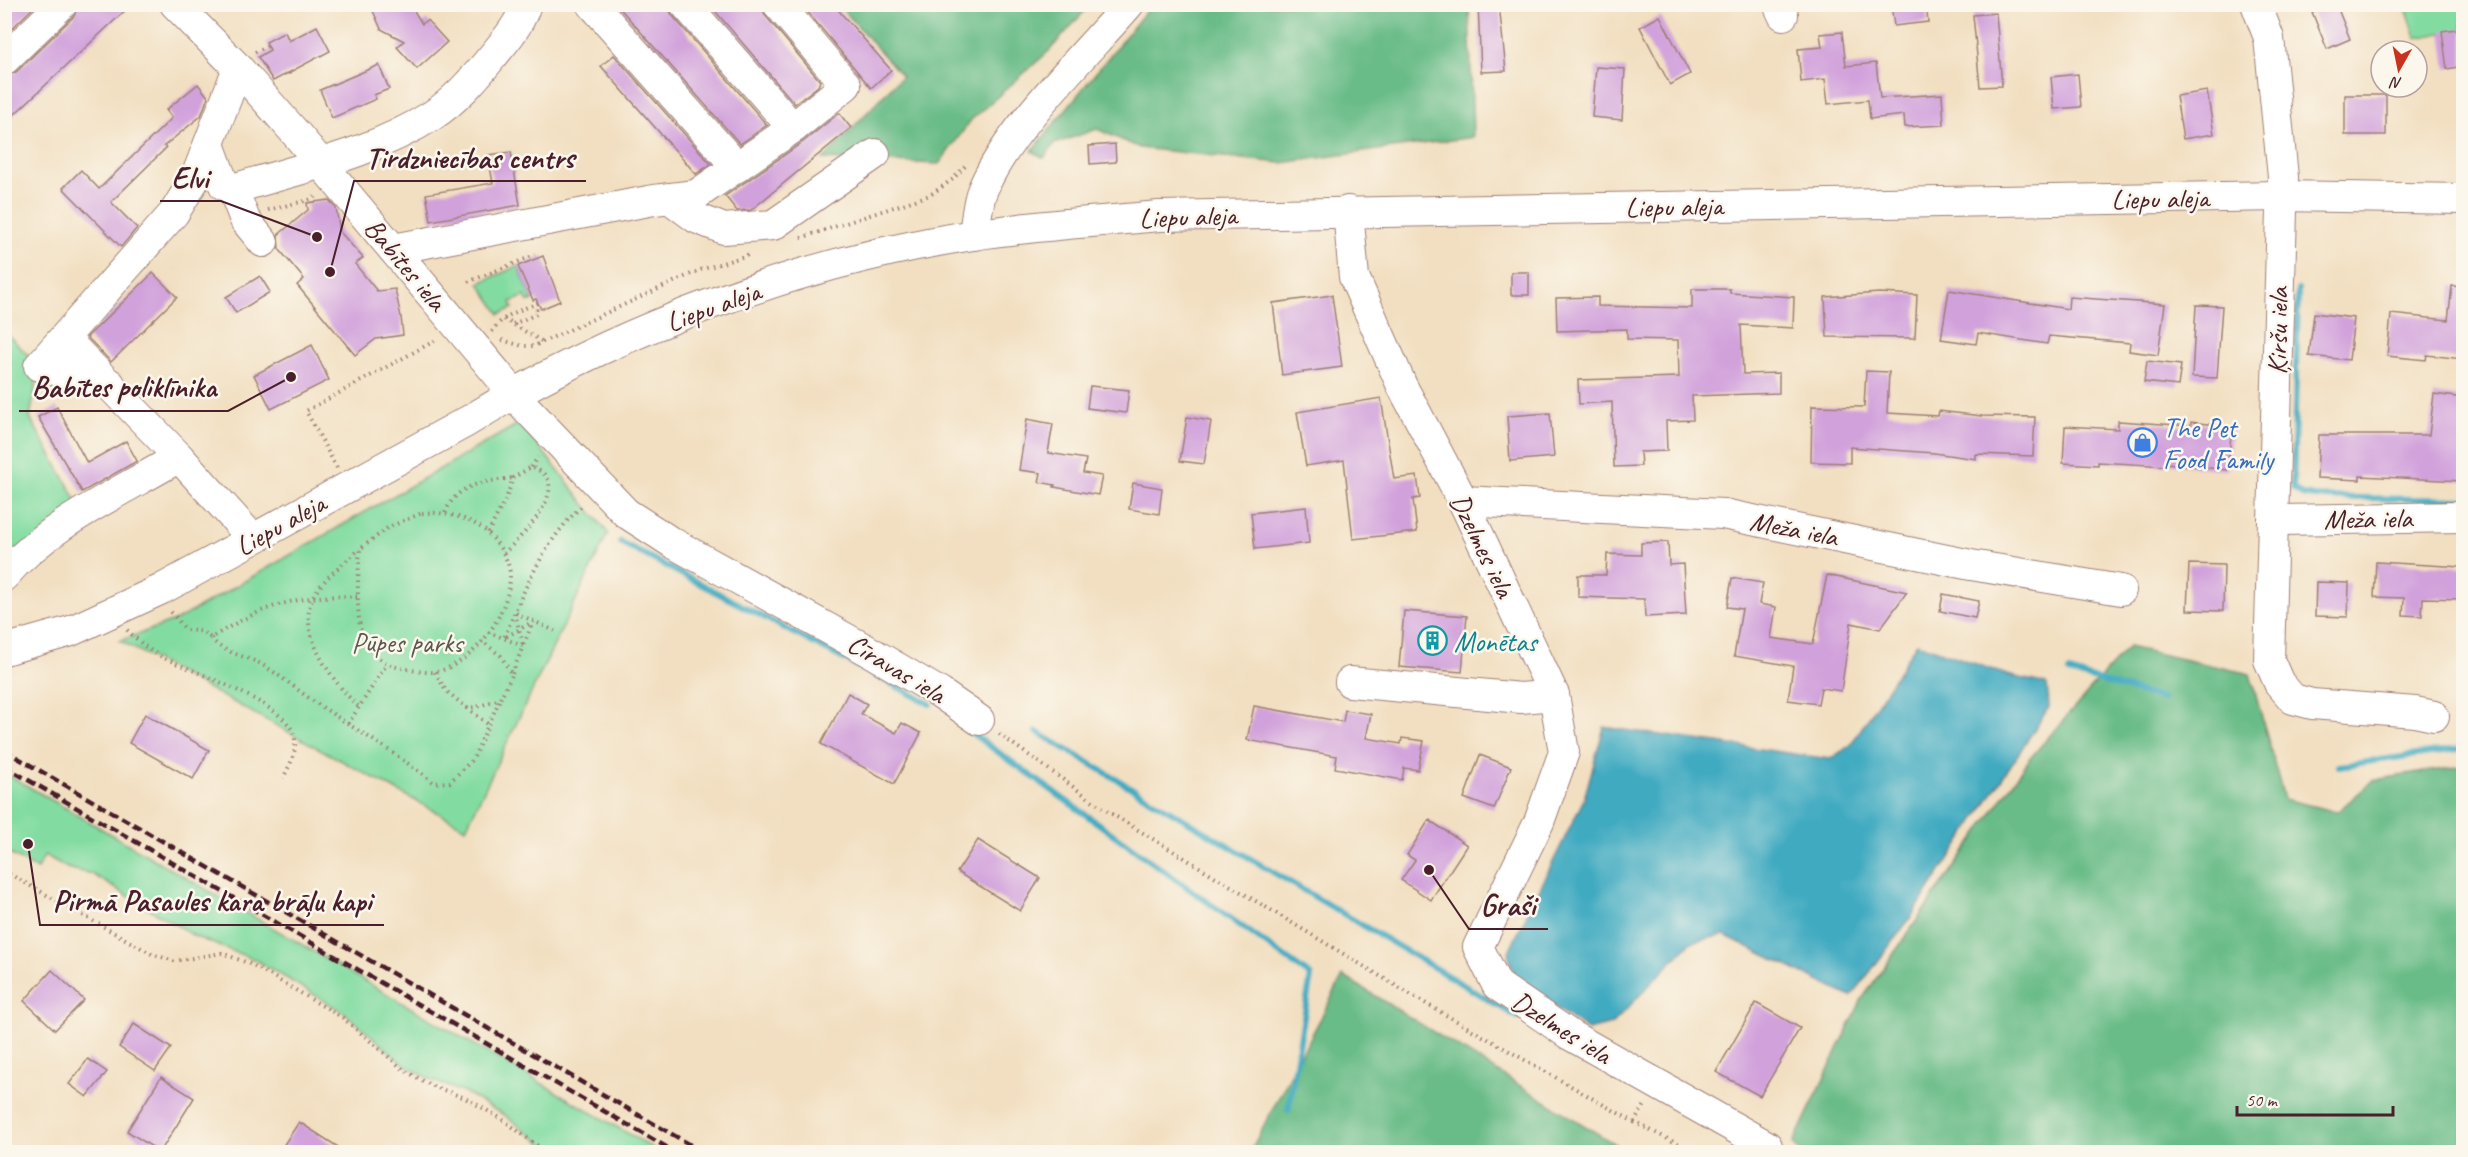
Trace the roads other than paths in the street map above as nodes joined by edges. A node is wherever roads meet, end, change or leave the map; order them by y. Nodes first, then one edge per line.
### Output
1 (62, 4) edge
2 (526, 4) edge
3 (592, 4) edge
4 (685, 4) edge
5 (778, 4) edge
6 (1129, 4) edge
7 (2256, 4) edge
8 (181, 6) edge
9 (4, 60) edge
10 (238, 68) junction
11 (793, 128) junction
12 (209, 144) junction
13 (875, 154) dead end
14 (737, 167) junction
15 (321, 178) junction
16 (233, 189) junction
17 (2280, 196) junction
18 (669, 198) junction
19 (2463, 199) edge
20 (1348, 212) junction
21 (254, 231) road end
22 (974, 235) junction
23 (393, 249) junction
24 (514, 393) junction
25 (179, 457) junction
26 (1463, 501) junction
27 (2463, 517) edge
28 (2273, 520) junction
29 (252, 538) junction
30 (4, 576) edge
31 (2121, 590) dead end
32 (4, 650) edge
33 (1350, 682) dead end
34 (1554, 695) junction
35 (2434, 716) dead end
36 (979, 720) road end
37 (1767, 1146) dead end

1 - 9 street
2 - 15 street
3 - 14 street
4 - 11 street
5 - 11 street
6 - 22 street
7 - 17 street, Ķiršu iela
8 - 10 street, Babītes iela
10 - 12 street
10 - 15 street, Babītes iela
11 - 14 street
12 - 16 street
12 - 25 street
13 - 18 street
14 - 18 street
15 - 16 street
15 - 23 street, Babītes iela
16 - 21 street
17 - 19 street, Liepu aleja
17 - 20 street, Liepu aleja
17 - 28 street, Ķiršu iela
18 - 23 street
20 - 22 street, Liepu aleja
20 - 26 street, Dzelmes iela
22 - 24 street, Liepu aleja
23 - 24 street, Babītes iela
24 - 29 street, Liepu aleja
24 - 36 street, Cīravas iela
25 - 29 street
25 - 30 street
26 - 31 street, Meža iela
26 - 34 street, Dzelmes iela
27 - 28 street, Meža iela
28 - 35 street, Ķiršu iela
29 - 32 street, Liepu aleja
33 - 34 street
34 - 37 street, Dzelmes iela

